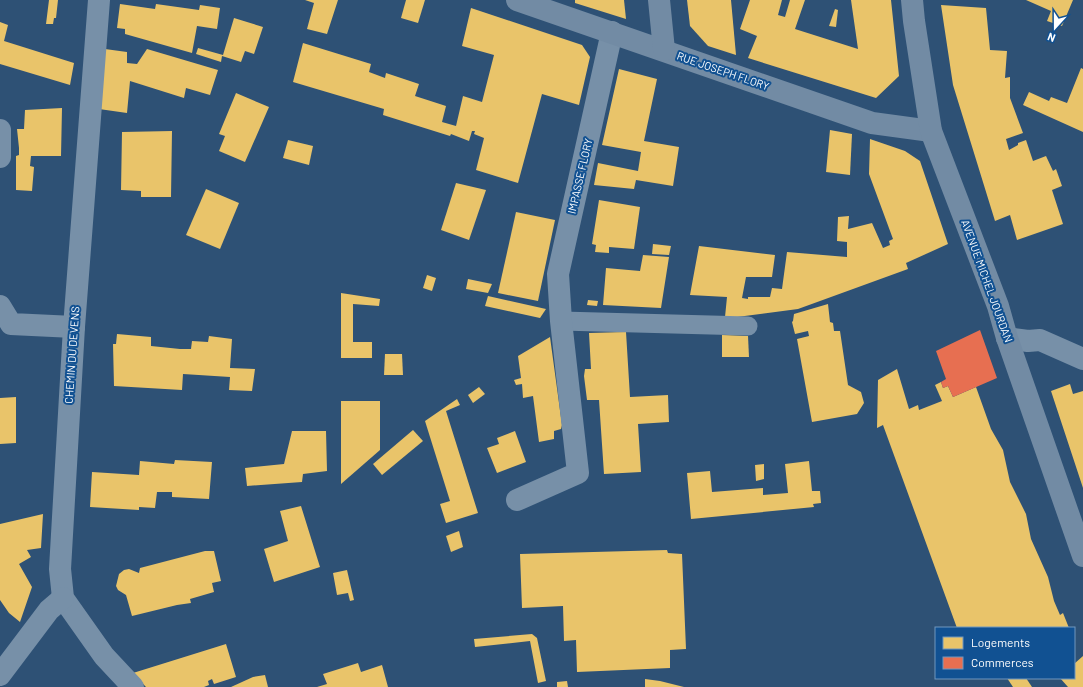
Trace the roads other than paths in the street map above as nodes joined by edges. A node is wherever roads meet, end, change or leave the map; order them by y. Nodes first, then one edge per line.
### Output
1 (99, 0) edge
2 (517, 0) edge
3 (659, 0) edge
4 (912, 0) edge
5 (612, 32) junction
6 (664, 50) junction
7 (0, 130) edge
8 (931, 131) junction
9 (0, 157) edge
10 (0, 306) edge
11 (561, 321) junction
12 (748, 326) dead end
13 (74, 327) junction
14 (1007, 338) junction
15 (1083, 358) edge
16 (517, 500) dead end
17 (1083, 556) edge
18 (63, 598) junction
19 (0, 675) edge
20 (132, 687) edge

1 - 13 street, CHEMIN DU DEVENS
2 - 5 street, RUE JOSEPH FLORY
3 - 6 street
4 - 8 street, AVENUE MICHEL JOURDAN
5 - 6 street, RUE JOSEPH FLORY
5 - 11 street, IMPASSE FLORY
6 - 8 street, RUE JOSEPH FLORY
7 - 9 street
8 - 14 street, AVENUE MICHEL JOURDAN
10 - 13 street
11 - 12 lane
11 - 16 street, IMPASSE FLORY
13 - 18 street, CHEMIN DU DEVENS
14 - 15 street
14 - 17 street, AVENUE MICHEL JOURDAN
18 - 19 street
18 - 20 street, CHEMIN DU DEVENS

